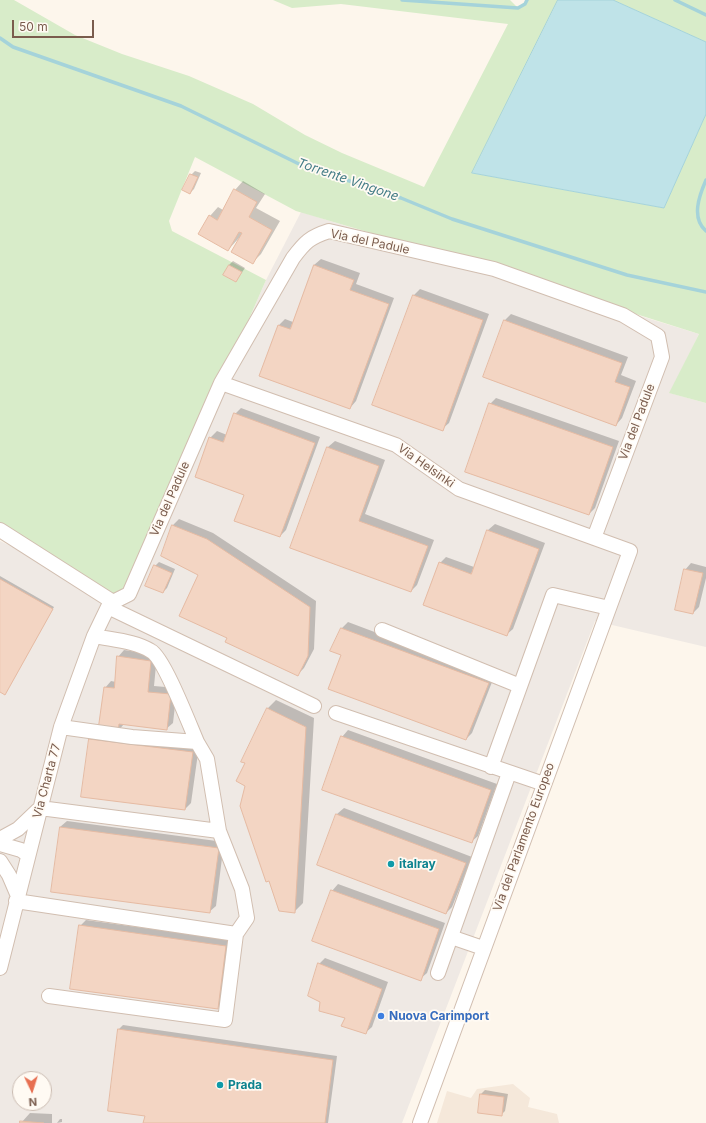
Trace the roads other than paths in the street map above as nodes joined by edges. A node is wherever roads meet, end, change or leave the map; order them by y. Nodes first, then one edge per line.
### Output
1 (221, 383) junction
2 (0, 530) edge
3 (594, 538) junction
4 (630, 551) joint
5 (110, 604) junction
6 (609, 608) junction
7 (382, 630) dead end
8 (94, 636) junction
9 (520, 686) junction
10 (314, 706) dead end
11 (336, 713) dead end
12 (61, 727) junction
13 (197, 742) junction
14 (491, 767) junction
15 (509, 773) junction
16 (544, 784) junction
17 (40, 808) junction
18 (219, 831) junction
19 (0, 839) edge
20 (0, 844) edge
21 (28, 855) junction
22 (0, 856) edge
23 (0, 861) edge
24 (17, 898) junction
25 (236, 934) junction
26 (451, 937) junction
27 (483, 948) junction
28 (0, 968) edge
29 (438, 973) dead end
30 (49, 996) dead end
31 (420, 1123) edge

1 - 3 street, Via Helsinki
1 - 3 street, Via del Padule
1 - 5 street, Via del Padule
2 - 5 street
3 - 4 street, Via Helsinki
4 - 6 street, Via del Parlamento Europeo
5 - 8 street, Via Charta 77
5 - 10 street
6 - 9 street
6 - 16 street, Via del Parlamento Europeo
7 - 9 street
8 - 12 street, Via Charta 77
8 - 13 street
9 - 14 street
11 - 14 street
12 - 13 street
12 - 17 street, Via Charta 77
13 - 18 street
14 - 15 street
15 - 16 street
15 - 26 street
16 - 27 street, Via del Parlamento Europeo
17 - 18 street
17 - 19 street
17 - 21 street, Via Charta 77
18 - 25 street
20 - 21 street
21 - 22 street
21 - 24 street, Via Charta 77
23 - 24 street
24 - 25 street
24 - 28 street, Via Charta 77
25 - 30 street
26 - 27 street
26 - 29 street
27 - 31 street, Via del Parlamento Europeo

